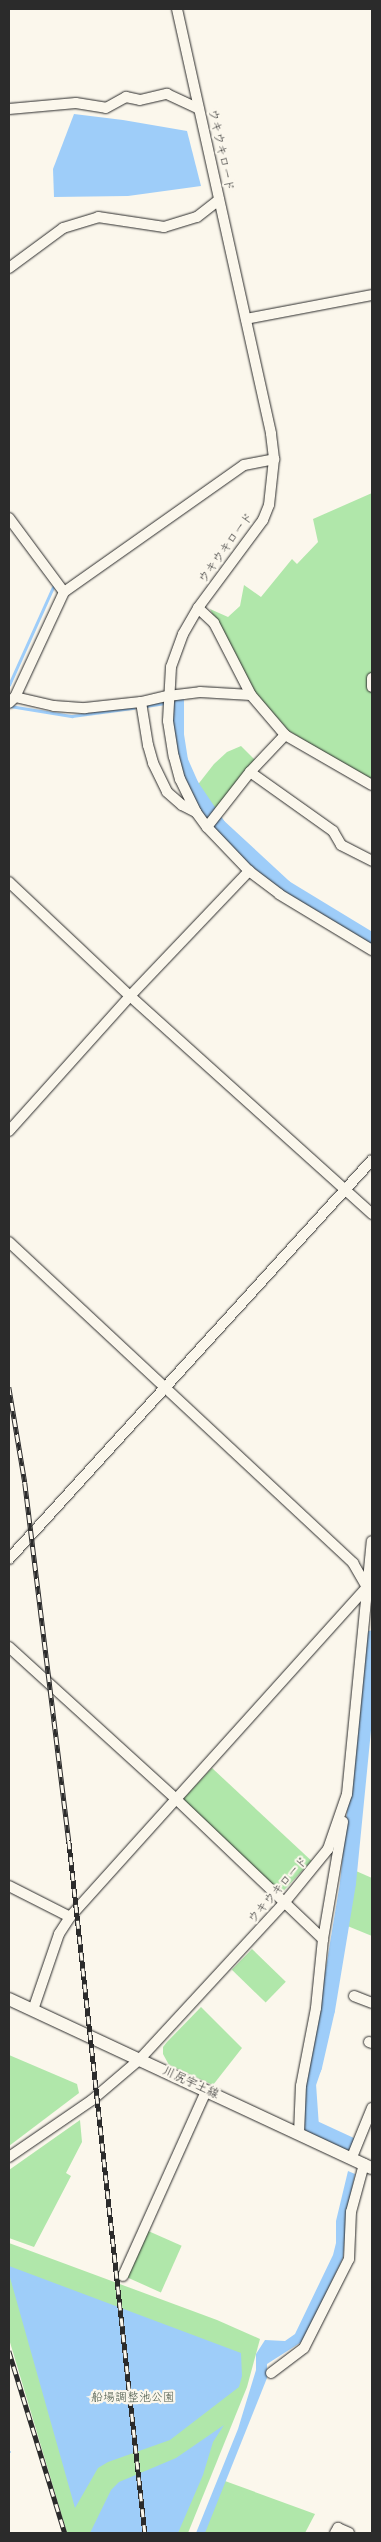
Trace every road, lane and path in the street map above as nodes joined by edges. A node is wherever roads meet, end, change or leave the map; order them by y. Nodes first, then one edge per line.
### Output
1 (177, 9) edge
2 (9, 109) edge
3 (199, 109) junction
4 (218, 200) junction
5 (9, 268) edge
6 (372, 295) edge
7 (246, 319) junction
8 (274, 459) junction
9 (9, 518) edge
10 (64, 592) junction
11 (198, 608) junction
12 (372, 678) edge
13 (372, 686) edge
14 (251, 695) junction
15 (168, 696) junction
16 (12, 700) edge
17 (141, 702) junction
18 (285, 736) junction
19 (250, 772) junction
20 (372, 786) edge
21 (196, 812) junction
22 (207, 827) junction
23 (372, 862) edge
24 (248, 871) junction
25 (9, 882) edge
26 (371, 948) edge
27 (130, 996) junction
28 (9, 1131) edge
29 (372, 1160) edge
30 (345, 1189) junction
31 (372, 1214) edge
32 (9, 1242) edge
33 (165, 1387) junction
34 (372, 1541) edge
35 (9, 1559) edge
36 (367, 1587) junction
37 (9, 1647) edge
38 (347, 1794) junction
39 (177, 1800) junction
40 (9, 1886) edge
41 (284, 1903) junction
42 (70, 1917) junction
43 (324, 1938) junction
44 (354, 1996) dead end
45 (9, 1999) edge
46 (372, 2003) edge
47 (33, 2010) junction
48 (140, 2059) junction
49 (206, 2091) junction
50 (372, 2108) edge
51 (299, 2133) junction
52 (11, 2155) edge
53 (352, 2157) junction
54 (368, 2166) edge
55 (123, 2276) dead end
56 (271, 2373) dead end
57 (335, 2533) edge
58 (349, 2533) edge

1 - 3 street, ウキウキロード
2 - 3 street
3 - 4 street, ウキウキロード
4 - 5 street
4 - 7 street, ウキウキロード
6 - 7 street
7 - 8 street, ウキウキロード
8 - 10 street
8 - 11 street, ウキウキロード
9 - 10 street
10 - 16 street
11 - 14 street
11 - 15 street, ウキウキロード
12 - 13 street
14 - 15 street
14 - 18 street
15 - 17 street
15 - 21 street, ウキウキロード
16 - 17 street
17 - 21 street
18 - 19 street
18 - 20 street
19 - 22 street
19 - 23 street
21 - 22 street, ウキウキロード
22 - 24 street, ウキウキロード
24 - 26 street, ウキウキロード
24 - 27 street
25 - 27 street
27 - 28 street
27 - 30 street
29 - 30 street
30 - 31 street
30 - 33 street
32 - 33 street
33 - 35 street
33 - 36 street
34 - 36 street, ウキウキロード
36 - 38 street, ウキウキロード
36 - 39 street
37 - 39 street
38 - 41 street, ウキウキロード
38 - 43 street
39 - 41 street
39 - 42 street
40 - 42 street
41 - 43 street
41 - 48 street, ウキウキロード
42 - 47 street
43 - 51 street
44 - 46 street
45 - 47 main road, 川尻宇土線
47 - 48 main road, 川尻宇土線
48 - 49 main road, 川尻宇土線
48 - 52 street, ウキウキロード
49 - 51 main road, 川尻宇土線
49 - 55 street
50 - 53 street
51 - 53 main road, 川尻宇土線
53 - 54 main road, 川尻宇土線
54 - 56 street
57 - 58 street

